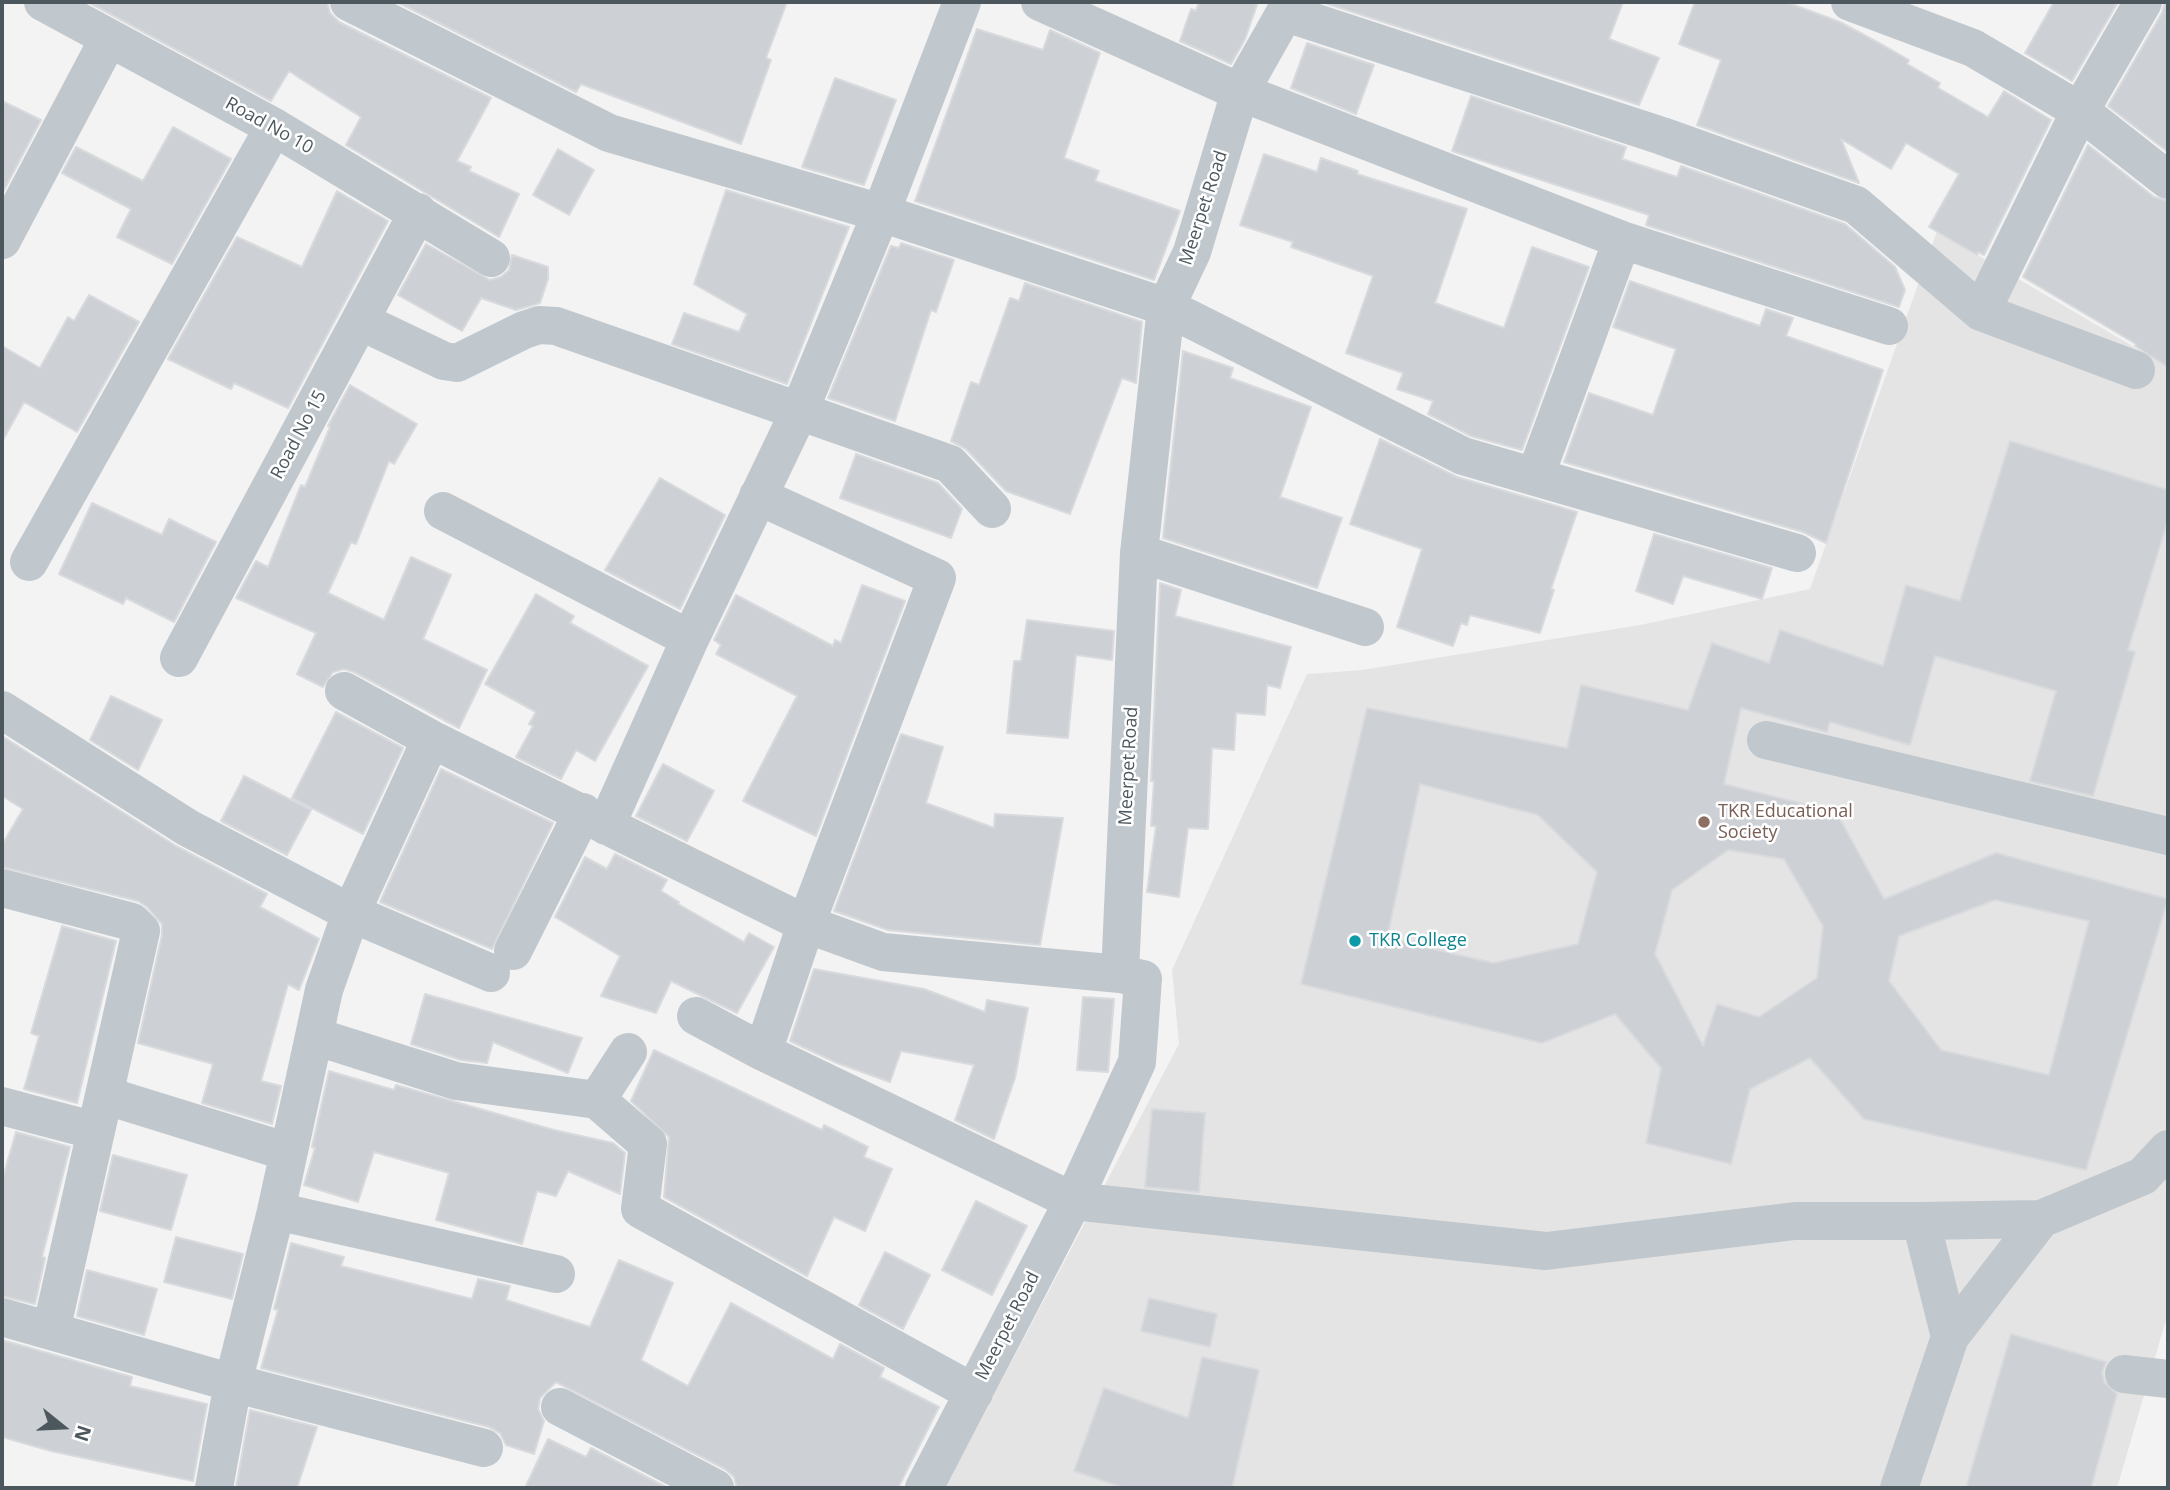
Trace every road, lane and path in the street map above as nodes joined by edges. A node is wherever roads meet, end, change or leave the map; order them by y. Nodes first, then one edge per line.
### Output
1 (43, 2) edge
2 (349, 2) edge
3 (962, 2) edge
4 (1040, 2) edge
5 (1850, 2) edge
6 (2143, 2) edge
7 (1288, 8) edge
8 (109, 38) junction
9 (1240, 92) junction
10 (2080, 111) junction
11 (274, 127) junction
12 (2168, 180) edge
13 (418, 212) junction
14 (881, 213) junction
15 (2, 240) edge
16 (1622, 240) junction
17 (491, 258) dead end
18 (1166, 307) junction
19 (1981, 312) junction
20 (360, 321) junction
21 (1889, 326) dead end
22 (2136, 370) dead end
23 (799, 412) junction
24 (1535, 477) junction
25 (758, 496) junction
26 (992, 509) dead end
27 (443, 510) dead end
28 (1139, 553) junction
29 (1797, 553) dead end
30 (29, 562) dead end
31 (1364, 627) dead end
32 (690, 639) junction
33 (179, 658) dead end
34 (344, 691) dead end
35 (2, 710) edge
36 (431, 738) junction
37 (1766, 740) dead end
38 (594, 819) junction
39 (2168, 836) edge
40 (2, 888) edge
41 (351, 912) junction
42 (806, 924) junction
43 (1120, 974) junction
44 (696, 1016) dead end
45 (314, 1036) junction
46 (628, 1052) dead end
47 (763, 1052) junction
48 (597, 1100) junction
49 (2, 1106) edge
50 (100, 1113) junction
51 (2168, 1149) edge
52 (288, 1152) junction
53 (1073, 1201) junction
54 (276, 1211) junction
55 (2041, 1219) junction
56 (1920, 1221) junction
57 (556, 1274) dead end
58 (2, 1317) edge
59 (51, 1331) junction
60 (1950, 1337) junction
61 (2124, 1374) dead end
62 (2168, 1379) edge
63 (233, 1383) junction
64 (974, 1393) junction
65 (560, 1407) dead end
66 (484, 1448) dead end
67 (214, 1488) edge
68 (715, 1488) edge
69 (925, 1488) edge
70 (1899, 1488) edge

1 - 8 street, Road No 10
2 - 14 street
3 - 14 street
4 - 9 street
5 - 10 street
6 - 10 street
7 - 9 street, Meerpet Road
7 - 19 street
8 - 11 street, Road No 10
8 - 15 street
9 - 16 street
9 - 18 street, Meerpet Road
10 - 12 street
10 - 19 street
11 - 13 street, Road No 10
11 - 30 street
13 - 17 street, Road No 10
13 - 20 street, Road No 15
14 - 18 street
14 - 23 street
16 - 21 street
16 - 24 street
18 - 24 street
18 - 28 street, Meerpet Road
19 - 22 street
20 - 23 street
20 - 33 street, Road No 15
23 - 25 street
23 - 26 street
24 - 29 street
25 - 32 street
25 - 42 street
27 - 32 street
28 - 31 street
28 - 43 street, Meerpet Road
32 - 38 street
34 - 36 street
35 - 41 street
36 - 38 street
36 - 41 street
37 - 39 street
38 - 41 street
38 - 42 street
40 - 50 street
41 - 45 street
42 - 43 street
42 - 47 street
43 - 53 street, Meerpet Road
44 - 47 street
45 - 48 street
45 - 52 street
46 - 48 street
47 - 53 street
48 - 64 street
49 - 50 street
50 - 52 street
50 - 59 street
51 - 55 street
52 - 54 street
53 - 56 street
53 - 64 street, Meerpet Road
54 - 57 street
54 - 63 street
55 - 56 street
55 - 60 street
56 - 60 street
58 - 59 street
59 - 63 street
60 - 70 street
61 - 62 street
63 - 66 street
63 - 67 street
64 - 69 street, Meerpet Road
65 - 68 street

